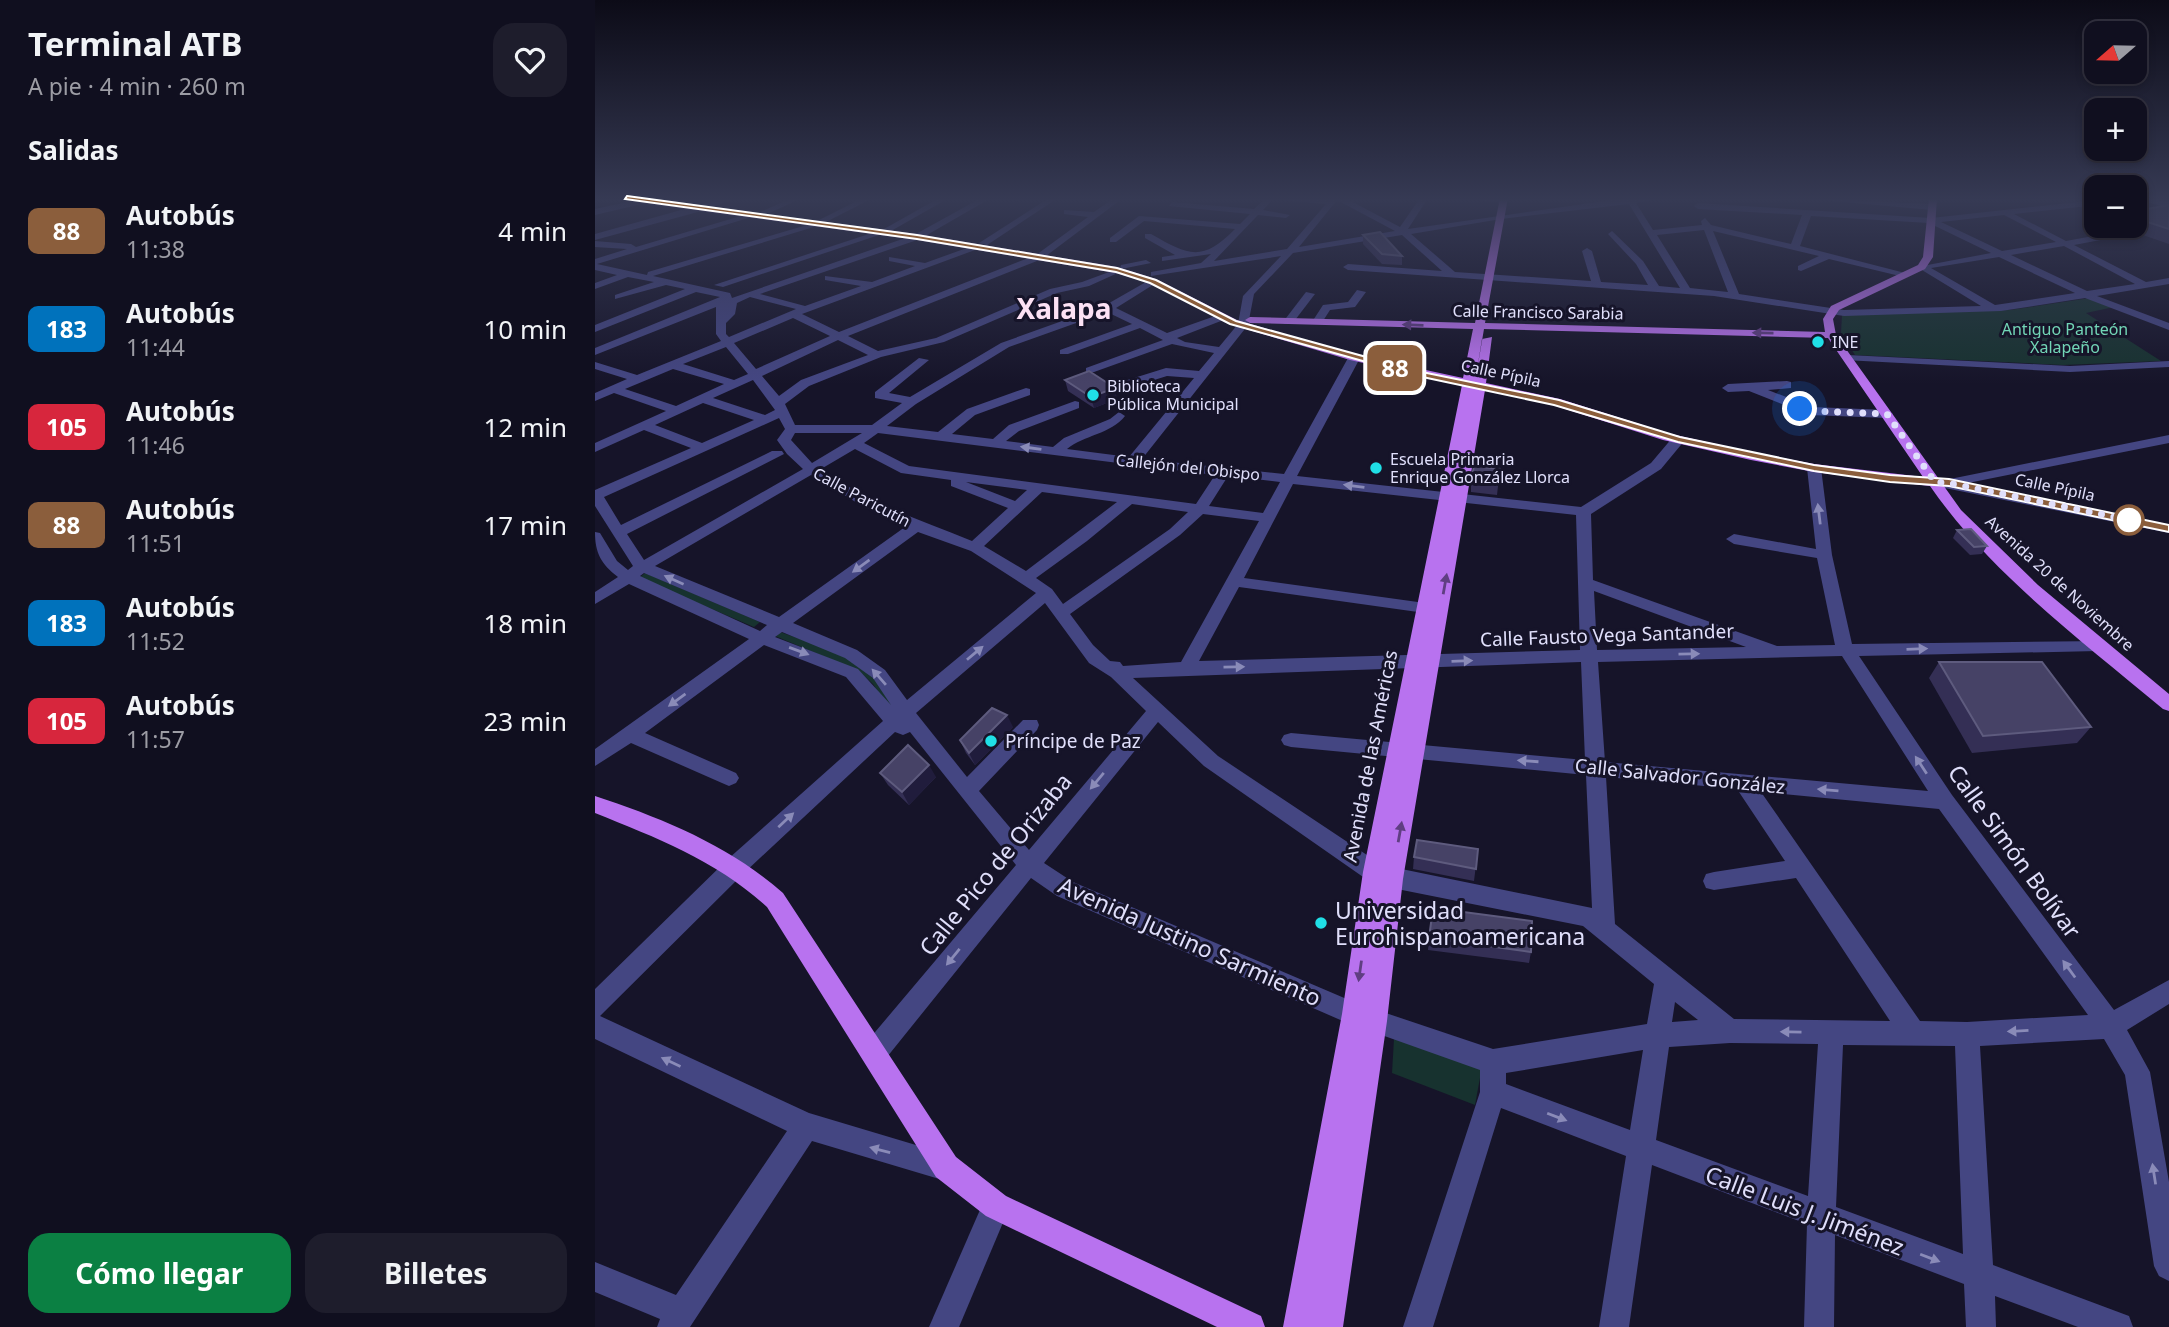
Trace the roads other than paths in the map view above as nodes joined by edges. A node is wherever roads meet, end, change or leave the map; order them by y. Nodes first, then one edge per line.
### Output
1 (694, 260) edge
2 (789, 260) edge
3 (848, 260) edge
4 (897, 260) edge
5 (939, 260) edge
6 (1030, 260) edge
7 (1070, 260) edge
8 (1209, 260) edge
9 (1237, 260) edge
10 (1282, 260) edge
11 (1436, 260) edge
12 (1500, 260) edge
13 (1590, 260) edge
14 (1637, 260) edge
15 (1667, 260) edge
16 (1721, 260) edge
17 (1818, 260) edge
18 (1844, 260) edge
19 (1926, 260) edge
20 (1969, 260) edge
21 (2012, 260) edge
22 (2097, 260) edge
23 (596, 263) edge
24 (1146, 263) dead end
25 (925, 265) junction
26 (1204, 266) junction
27 (1348, 267) dead end
28 (1922, 267) junction
29 (1801, 268) dead end
30 (1121, 269) junction
31 (627, 274) junction
32 (649, 274) junction
33 (1904, 274) junction
34 (1453, 275) junction
35 (1498, 275) junction
36 (828, 278) dead end
37 (1153, 278) junction
38 (2169, 281) edge
39 (665, 282) junction
40 (872, 284) junction
41 (707, 285) junction
42 (2145, 285) junction
43 (595, 286) edge
44 (1597, 286) junction
45 (1656, 290) junction
46 (1687, 291) junction
47 (1361, 292) dead end
48 (749, 294) junction
49 (1310, 294) dead end
50 (2087, 295) junction
51 (1735, 296) junction
52 (619, 297) dead end
53 (721, 301) junction
54 (1108, 308) junction
55 (1993, 308) junction
56 (800, 312) junction
57 (1830, 313) junction
58 (1222, 317) junction
59 (1044, 320) dead end
60 (722, 321) junction
61 (1244, 322) junction
62 (1288, 322) junction
63 (1317, 322) junction
64 (1061, 324) junction
65 (1142, 324) junction
66 (1484, 327) junction
67 (2169, 327) edge
68 (595, 329) edge
69 (1831, 335) junction
70 (839, 336) junction
71 (1170, 339) junction
72 (726, 340) junction
73 (1223, 351) junction
74 (595, 352) edge
75 (1064, 352) dead end
76 (877, 355) junction
77 (1354, 358) junction
78 (1848, 358) junction
79 (923, 360) dead end
80 (2169, 364) edge
81 (595, 365) edge
82 (670, 365) junction
83 (1090, 370) edge
84 (754, 375) junction
85 (1201, 375) junction
86 (637, 379) junction
87 (734, 384) junction
88 (1125, 385) dead end
89 (1473, 385) junction
90 (1787, 386) dead end
91 (1751, 387) junction
92 (1728, 388) dead end
93 (613, 389) junction
94 (1026, 393) dead end
95 (595, 397) edge
96 (703, 399) junction
97 (912, 401) junction
98 (1075, 405) dead end
99 (781, 407) junction
100 (678, 411) junction
101 (1887, 414) junction
102 (1119, 416) dead end
103 (765, 419) junction
104 (645, 426) junction
105 (791, 429) junction
106 (877, 429) junction
107 (595, 434) edge
108 (941, 436) junction
109 (1678, 439) junction
110 (2169, 439) edge
111 (612, 441) junction
112 (855, 444) junction
113 (995, 444) junction
114 (702, 447) junction
115 (595, 448) edge
116 (1056, 452) junction
117 (777, 454) dead end
118 (1132, 462) junction
119 (1814, 468) junction
120 (810, 470) junction
121 (1225, 470) junction
122 (944, 476) junction
123 (1289, 478) junction
124 (1942, 483) junction
125 (1039, 487) junction
126 (595, 495) edge
127 (1454, 497) junction
128 (1128, 501) junction
129 (1018, 507) junction
130 (1199, 510) junction
131 (1581, 512) junction
132 (1267, 518) junction
133 (916, 526) junction
134 (2169, 529) edge
135 (618, 532) junction
136 (595, 536) edge
137 (1734, 539) dead end
138 (974, 547) junction
139 (1824, 555) junction
140 (595, 562) edge
141 (630, 571) junction
142 (1024, 579) junction
143 (1233, 581) junction
144 (1586, 583) junction
145 (1046, 593) junction
146 (595, 598) edge
147 (1425, 608) junction
148 (1065, 617) junction
149 (778, 625) junction
150 (762, 638) junction
151 (2098, 645) junction
152 (1847, 651) junction
153 (1780, 652) junction
154 (1588, 656) junction
155 (1423, 662) junction
156 (1187, 668) junction
157 (1117, 673) junction
158 (2169, 704) edge
159 (1157, 710) junction
160 (900, 717) junction
161 (1030, 725) dead end
162 (630, 734) junction
163 (1291, 740) dead end
164 (1406, 751) junction
165 (595, 759) edge
166 (1593, 766) junction
167 (729, 778) dead end
168 (1743, 782) junction
169 (966, 790) junction
170 (1945, 801) junction
171 (595, 804) edge
172 (1028, 864) junction
173 (736, 866) junction
174 (1801, 868) junction
175 (1383, 876) junction
176 (1714, 881) dead end
177 (1604, 928) junction
178 (1666, 981) junction
179 (2169, 992) edge
180 (595, 1006) edge
181 (1365, 1018) junction
182 (595, 1026) edge
183 (2111, 1026) junction
184 (1730, 1031) junction
185 (1832, 1033) junction
186 (1913, 1033) junction
187 (1967, 1034) junction
188 (1658, 1035) junction
189 (874, 1053) junction
190 (1493, 1062) junction
191 (1493, 1092) junction
192 (806, 1126) junction
193 (1642, 1149) junction
194 (946, 1167) junction
195 (996, 1206) junction
196 (1821, 1216) junction
197 (2169, 1266) edge
198 (1979, 1276) junction
199 (595, 1277) edge
200 (676, 1320) edge
201 (944, 1327) edge
202 (1250, 1327) edge
203 (1298, 1327) edge
204 (1328, 1327) edge
205 (1418, 1327) edge
206 (1614, 1327) edge
207 (1819, 1327) edge
208 (1981, 1327) edge
209 (2118, 1327) edge

1 - 32 street
2 - 41 street
3 - 48 street
4 - 25 street
5 - 25 street
6 - 70 street
7 - 30 main road, Calle Pípila
8 - 26 street
9 - 26 street
10 - 61 street
11 - 34 street
12 - 35 main road, Avenida de las Américas
13 - 44 street
14 - 45 street
15 - 46 street
16 - 51 street
17 - 29 street
18 - 33 street
19 - 28 main road
20 - 28 street
21 - 50 street
22 - 42 street
23 - 31 street
23 - 32 street
24 - 30 street
25 - 40 street
26 - 37 street
27 - 34 street
28 - 33 main road
28 - 55 street
30 - 37 main road, Calle Pípila
30 - 76 street
31 - 39 street
31 - 43 street
32 - 41 street
33 - 57 main road
34 - 35 street
35 - 44 street
35 - 66 main road, Avenida de las Américas
36 - 40 street
37 - 54 street
37 - 58 main road, Calle Pípila
37 - 61 main road, Calle Pípila
38 - 42 street
39 - 41 street
39 - 52 street
40 - 56 street
41 - 48 street
41 - 53 street
41 - 68 street
42 - 50 street
44 - 45 street
45 - 46 street
46 - 51 street
47 - 63 street
48 - 56 street
48 - 60 street
49 - 62 street
50 - 55 street
50 - 67 street
51 - 57 street
53 - 60 street, Calle Paricutín
53 - 74 street
54 - 64 street
54 - 65 street
55 - 57 street
56 - 70 street
56 - 72 street
57 - 69 main road
58 - 61 main road, Calle Pípila
58 - 71 street
59 - 64 street
60 - 72 street, Calle Paricutín
61 - 62 main road, Calle Francisco Sarabia
61 - 73 street
61 - 77 main road, Calle Pípila
62 - 63 main road, Calle Francisco Sarabia
66 -> 63 main road, Calle Francisco Sarabia
64 - 97 street
65 - 71 street
65 - 75 street
69 -> 66 main road, Calle Francisco Sarabia
66 - 89 main road, Avenida de las Américas
69 - 78 main road, Avenida 20 de Noviembre
70 - 76 street
70 - 84 street
71 - 73 street
71 - 83 street
72 - 82 street
72 - 84 street, Calle Paricutín
73 - 85 street
76 - 99 street
77 - 89 main road, Calle Pípila
77 - 123 street
78 - 80 street
78 - 101 main road, Avenida 20 de Noviembre
79 - 97 street
81 - 86 street
82 - 86 street
82 - 87 street
84 - 87 street
84 - 99 street, Calle Paricutín
85 - 88 street
85 - 118 street
86 - 93 street
87 - 96 street
89 - 109 main road, Calle Pípila
89 - 127 main road, Avenida de las Américas
90 - 91 street
91 - 92 street
91 - 101 street
93 - 95 street
93 - 100 street
94 - 108 street
96 - 100 street
96 - 103 street
97 - 106 street
98 - 113 street
99 - 103 street
99 - 105 street, Calle Paricutín
100 - 104 street
101 - 124 main road, Avenida 20 de Noviembre
102 - 116 street
103 - 114 street
104 - 111 street
104 - 114 street
105 - 106 street, Callejón del Obispo
105 - 120 street, Calle Paricutín
106 - 108 street, Callejón del Obispo
106 - 112 street
107 - 111 street
108 - 113 street, Callejón del Obispo
109 - 119 main road, Calle Pípila
109 - 131 street
110 - 124 street
111 - 115 street
112 - 120 street
112 - 122 street
116 -> 113 street, Callejón del Obispo
114 - 126 street
116 - 118 street, Callejón del Obispo
117 - 135 street
118 - 121 street, Callejón del Obispo
119 - 124 main road, Calle Pípila
139 -> 119 street, Calle Simón Bolívar
120 - 133 street, Calle Paricutín
120 - 141 street
121 - 123 street, Callejón del Obispo
121 - 130 street
122 - 125 street
122 - 129 street
127 -> 123 street, Callejón del Obispo
123 - 132 street
124 - 134 street, Calle Pípila
124 - 151 main road, Avenida 20 de Noviembre
125 - 128 street
125 - 129 street
126 - 135 street, Avenida Justino Sarmiento
127 - 131 street, Callejón del Obispo
127 - 147 main road, Avenida de las Américas
155 -> 127 main road, Avenida de las Américas
128 - 130 street
128 - 142 street
129 - 138 street
130 - 132 street
130 - 148 street
131 - 144 street
132 - 143 street
133 - 138 street, Calle Paricutín
133 -> 149 street
135 - 141 street, Avenida Justino Sarmiento
136 - 141 street
137 - 139 street
138 - 142 street, Calle Paricutín
139 - 152 street, Calle Simón Bolívar
140 - 141 street
141 - 146 street
149 -> 141 street, Avenida Justino Sarmiento
141 - 150 street, Avenida Justino Sarmiento
142 - 145 street, Calle Paricutín
143 - 147 street
143 - 156 street
144 - 153 street
144 - 154 street
145 - 148 street, Calle Paricutín
160 -> 145 street
147 - 155 main road, Avenida de las Américas
148 - 157 street, Calle Paricutín
149 - 150 street
160 -> 149 street, Avenida Justino Sarmiento
150 -> 160 street, Avenida Justino Sarmiento
150 -> 162 street
152 -> 151 street, Calle Fausto Vega Santander
151 - 158 main road, Avenida 20 de Noviembre
152 - 153 street, Calle Fausto Vega Santander
170 -> 152 street, Calle Simón Bolívar
154 -> 153 street, Calle Fausto Vega Santander
155 -> 154 street, Calle Fausto Vega Santander
154 - 166 street
156 -> 155 street, Calle Fausto Vega Santander
155 - 164 main road, Avenida de las Américas
156 - 157 street, Calle Fausto Vega Santander
157 - 159 street, Calle Paricutín
159 -> 172 street, Calle Pico de Orizaba
159 - 175 street, Calle Paricutín
160 - 169 street, Avenida Justino Sarmiento
173 -> 160 street
161 - 169 street
162 - 165 street
162 - 167 street
163 - 164 street, Calle Salvador González
166 -> 164 street, Calle Salvador González
164 - 175 main road, Avenida de las Américas
166 - 168 street, Calle Salvador González
166 - 177 street
170 -> 168 street, Calle Salvador González
168 - 174 street
169 - 172 street, Avenida Justino Sarmiento
183 -> 170 street, Calle Simón Bolívar
171 - 173 main road
172 - 181 street, Avenida Justino Sarmiento
172 -> 189 street, Calle Pico de Orizaba
173 - 180 street
173 - 189 main road
174 - 176 street
174 - 186 street
175 - 177 street
175 - 181 main road, Avenida de las Américas
177 - 178 street
178 - 184 street
178 - 188 street
179 - 183 street
181 - 190 street, Avenida Justino Sarmiento
181 - 203 main road, Avenida de las Américas
181 - 204 main road, Avenida de las Américas
192 -> 182 street
183 -> 187 street
197 -> 183 street, Calle Simón Bolívar
185 -> 184 street
184 - 188 street
185 - 186 street
185 - 196 street
186 - 187 street
187 - 198 street
188 - 190 street
188 - 193 street
189 - 194 main road
190 - 191 street
191 -> 193 street, Calle Luis J. Jiménez
191 - 205 street
194 -> 192 street
192 - 200 street
193 - 196 street, Calle Luis J. Jiménez
193 - 206 street
194 - 195 main road
195 - 201 street
195 - 202 main road
196 -> 198 street, Calle Luis J. Jiménez
196 - 207 street
198 - 208 street
198 - 209 street, Calle Luis J. Jiménez
199 - 200 street

